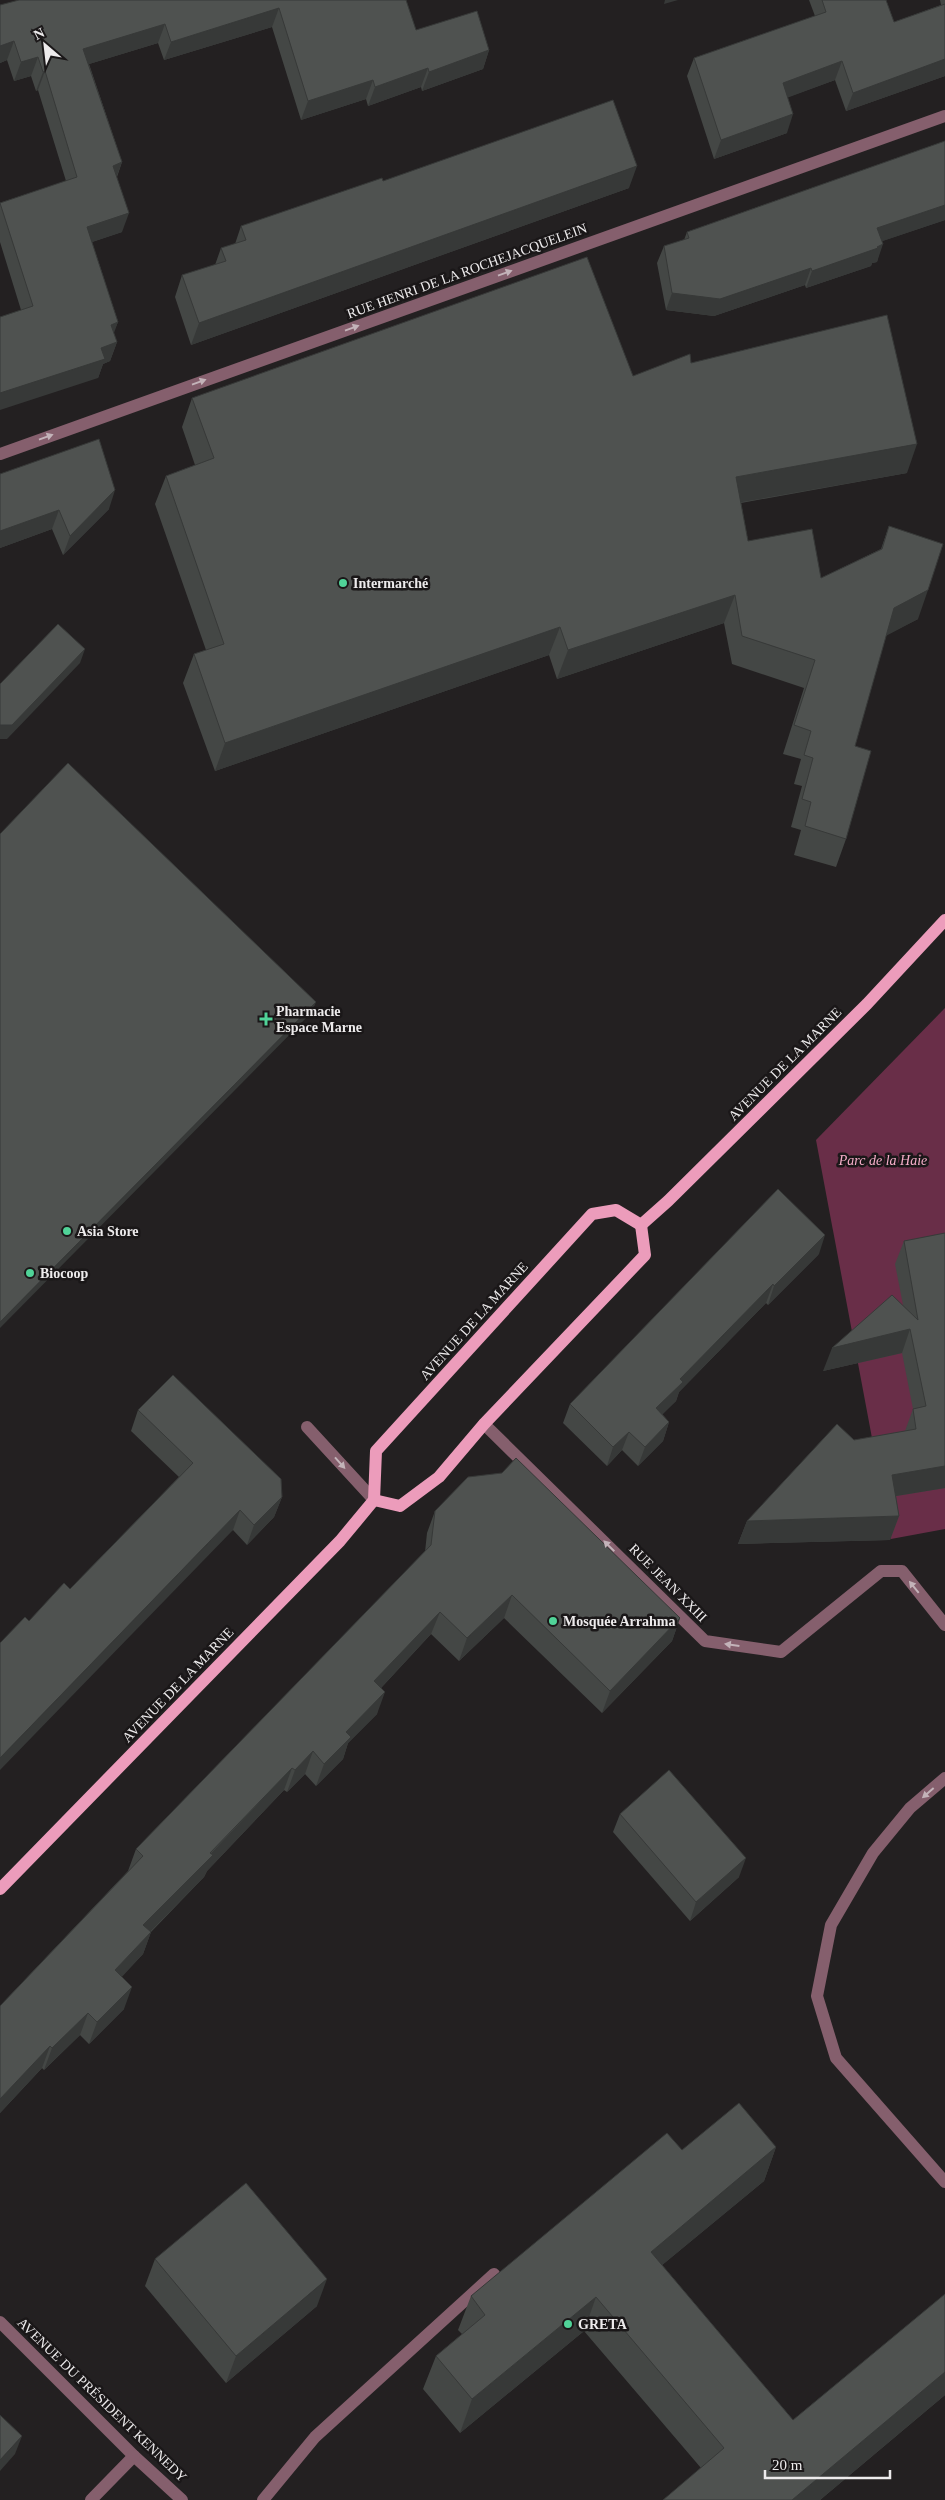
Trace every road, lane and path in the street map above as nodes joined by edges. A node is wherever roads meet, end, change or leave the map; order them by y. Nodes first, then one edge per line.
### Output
1 (945, 116) edge
2 (0, 454) edge
3 (945, 920) edge
4 (641, 1225) junction
5 (484, 1424) junction
6 (307, 1427) dead end
7 (374, 1500) junction
8 (945, 1625) edge
9 (945, 1778) edge
10 (0, 1889) edge
11 (945, 2182) edge
12 (494, 2274) edge
13 (0, 2322) edge
14 (134, 2456) junction
15 (91, 2500) edge
16 (182, 2500) edge
17 (263, 2500) edge

2 -> 1 street, RUE HENRI DE LA ROCHEJACQUELEIN
3 - 4 main road, AVENUE DE LA MARNE
4 - 5 main road
4 - 7 main road, AVENUE DE LA MARNE
5 - 7 main road
8 -> 5 street, RUE JEAN XXIII
6 -> 7 street
7 - 10 main road, AVENUE DE LA MARNE
9 -> 11 street
12 - 17 street
13 - 14 street, AVENUE DU PRÉSIDENT KENNEDY
14 - 15 street
14 - 16 street, AVENUE DU PRÉSIDENT KENNEDY

